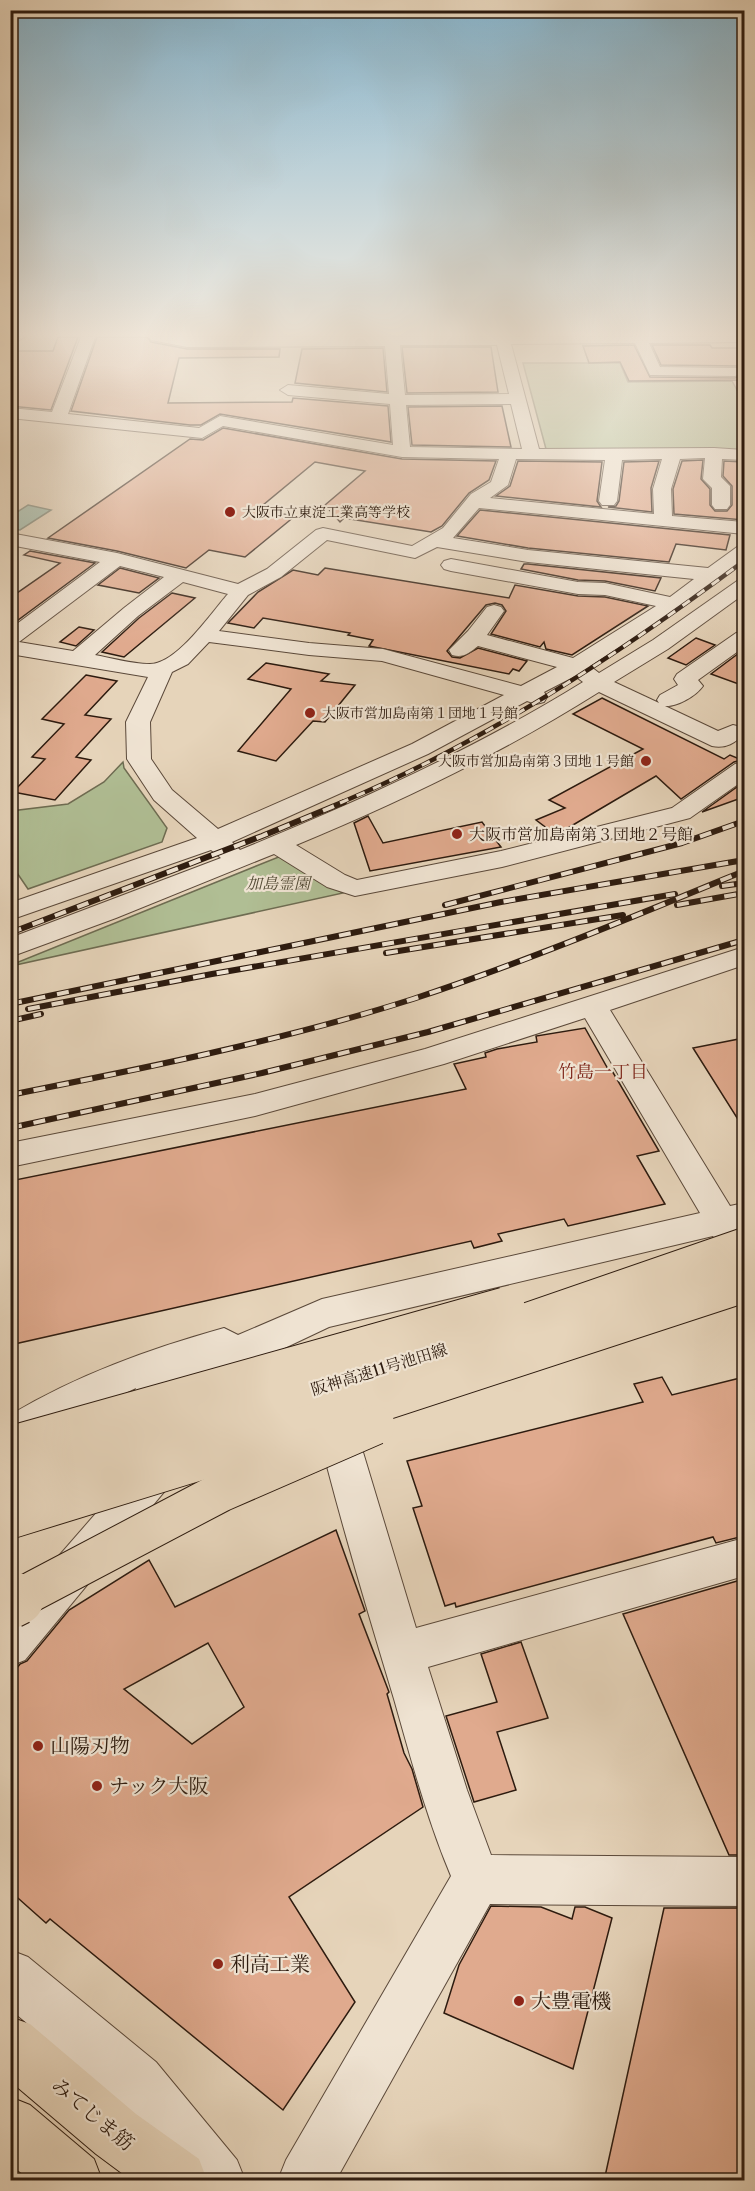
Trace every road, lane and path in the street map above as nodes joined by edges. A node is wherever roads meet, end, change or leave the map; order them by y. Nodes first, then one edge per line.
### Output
1 (327, 439) edge
2 (401, 439) edge
3 (529, 439) edge
4 (402, 452) junction
5 (714, 453) junction
6 (509, 454) junction
7 (532, 454) junction
8 (673, 454) junction
9 (614, 455) junction
10 (744, 455) edge
11 (608, 501) dead end
12 (722, 505) dead end
13 (470, 507) junction
14 (663, 521) junction
15 (724, 526) junction
16 (744, 528) edge
17 (10, 539) edge
18 (433, 542) junction
19 (744, 551) edge
20 (415, 552) junction
21 (117, 559) junction
22 (180, 574) junction
23 (715, 575) junction
24 (744, 585) edge
25 (241, 591) junction
26 (674, 604) junction
27 (494, 611) dead end
28 (204, 635) junction
29 (474, 638) junction
30 (744, 638) edge
31 (10, 639) edge
32 (10, 647) edge
33 (77, 659) junction
34 (576, 666) junction
35 (440, 669) junction
36 (162, 670) junction
37 (606, 679) junction
38 (527, 694) junction
39 (666, 704) junction
40 (559, 706) junction
41 (739, 734) edge
42 (744, 770) edge
43 (215, 840) junction
44 (277, 845) junction
45 (237, 861) junction
46 (10, 912) edge
47 (10, 948) edge
48 (744, 956) edge
49 (592, 1005) junction
50 (10, 1155) edge
51 (734, 1248) edge
52 (322, 1314) junction
53 (591, 1334) junction
54 (10, 1436) edge
55 (10, 1446) edge
56 (10, 1479) edge
57 (10, 1493) edge
58 (10, 1519) edge
59 (744, 1557) edge
60 (10, 1603) edge
61 (10, 1646) edge
62 (402, 1653) junction
63 (477, 1879) junction
64 (744, 1882) edge
65 (10, 1975) edge
66 (10, 2044) edge
67 (10, 2125) edge
68 (73, 2181) edge
69 (178, 2181) edge
70 (217, 2181) edge
71 (306, 2181) edge

1 - 4 street
2 - 4 street
3 - 7 street
4 - 6 street
5 - 8 street
5 - 10 street
5 - 12 street
6 - 7 street
6 - 13 street
7 - 9 street
8 - 9 street
8 - 14 street
9 - 11 street
13 - 14 street
13 - 15 street
13 - 18 street
14 - 15 street
15 - 16 street
17 - 21 street
18 - 20 street
18 - 23 street
19 - 23 street
20 - 25 street
20 - 26 street
21 - 22 street
21 - 31 street
22 - 25 street
22 - 33 street
23 - 26 street
24 - 37 street
25 - 28 street
26 - 34 street
27 - 29 street
28 - 35 street
28 - 36 street
29 - 34 street
29 - 35 street
30 - 39 street
32 - 33 street
33 - 36 street
34 - 37 street
34 - 38 street
35 - 38 street
36 - 43 street
37 - 39 street
37 - 40 street
38 - 40 street
38 - 43 street
39 - 41 street
40 - 44 street
42 - 44 street
43 - 45 street
43 - 46 street
44 - 45 street
45 - 47 street
48 - 49 street
49 - 50 street
49 - 51 street
51 - 52 street
51 - 53 main road, 阪神高速11号池田線, bridge
51 - 55 main road, bridge
51 - 56 main road, 阪神高速11号池田線, bridge
52 - 54 street
52 - 57 street
52 - 61 street
52 - 62 street
53 - 58 main road, 阪神高速11号池田線, bridge
53 - 60 main road, bridge
59 - 62 street
62 - 63 street
63 - 64 street
63 - 71 street
65 - 70 street
66 - 69 main road, みてじま筋
67 - 68 main road

